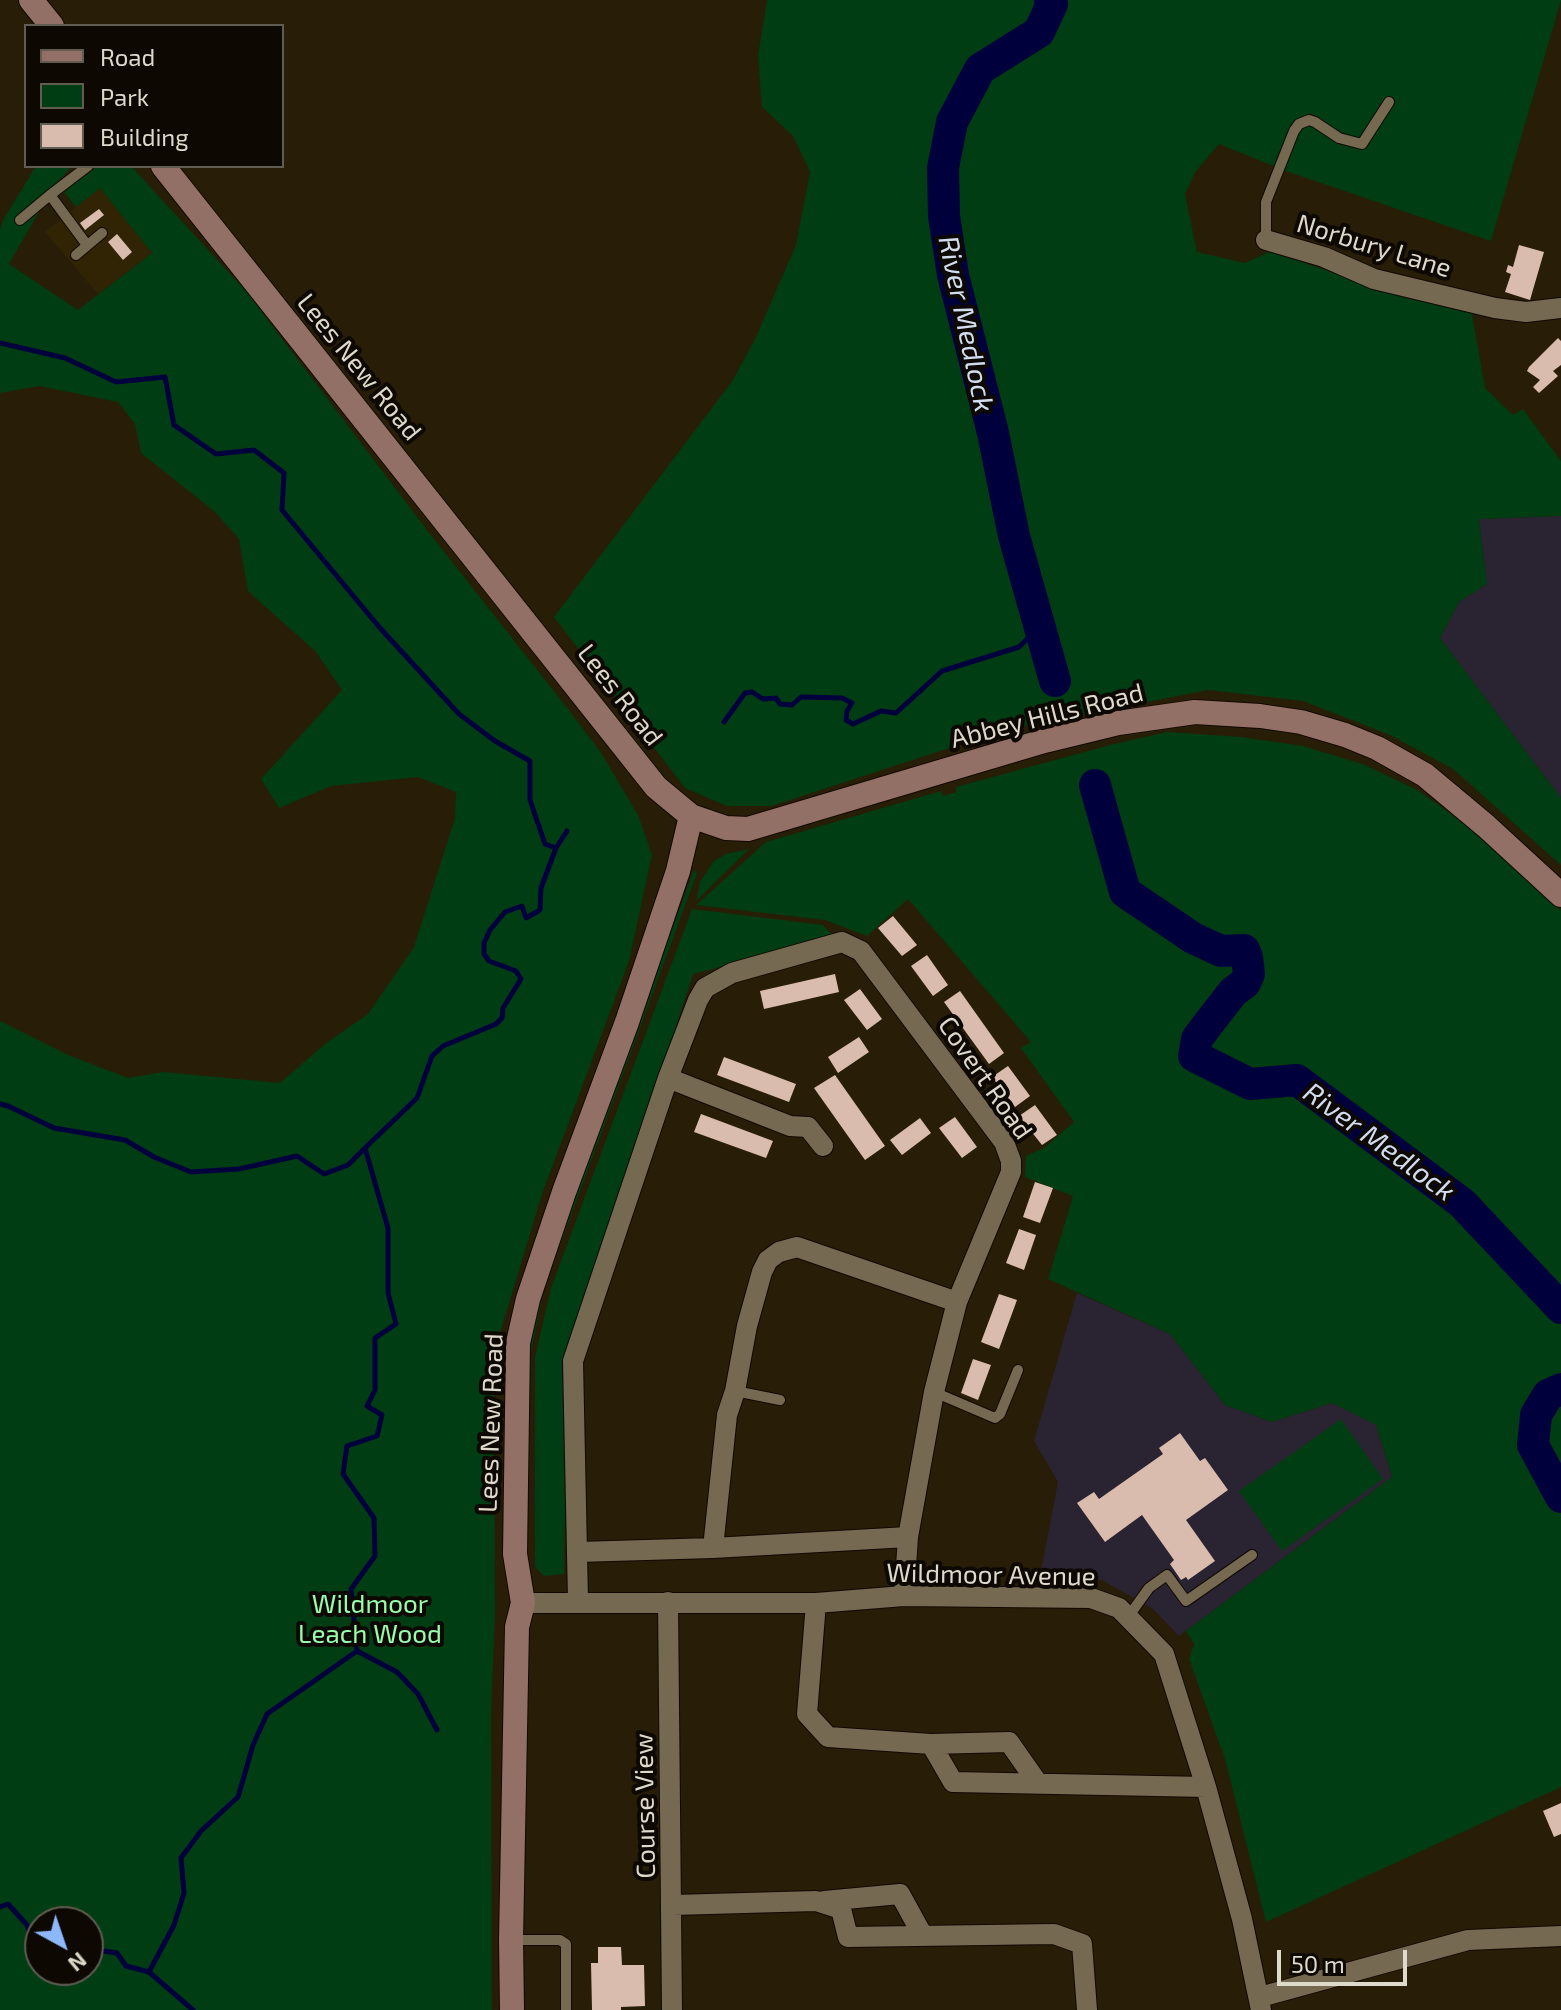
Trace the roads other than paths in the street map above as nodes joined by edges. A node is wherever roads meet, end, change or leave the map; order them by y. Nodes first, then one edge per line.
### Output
1 (31, 0) edge
2 (50, 24) edge
3 (1389, 102) dead end
4 (85, 168) edge
5 (165, 168) edge
6 (50, 195) junction
7 (20, 220) dead end
8 (102, 233) dead end
9 (1266, 240) joint
10 (87, 245) junction
11 (76, 255) dead end
12 (1561, 308) edge
13 (512, 602) joint
14 (691, 816) junction
15 (1561, 895) edge
16 (668, 1078) junction
17 (823, 1146) dead end
18 (957, 1302) junction
19 (1018, 1370) dead end
20 (735, 1391) junction
21 (934, 1392) junction
22 (780, 1400) dead end
23 (908, 1537) junction
24 (713, 1548) junction
25 (578, 1552) junction
26 (1252, 1555) dead end
27 (904, 1596) junction
28 (578, 1601) junction
29 (668, 1602) junction
30 (523, 1603) junction
31 (816, 1603) junction
32 (1128, 1617) junction
33 (931, 1744) junction
34 (1037, 1782) junction
35 (1206, 1787) junction
36 (816, 1901) junction
37 (673, 1905) junction
38 (923, 1936) junction
39 (1561, 1936) edge
40 (511, 1940) junction
41 (1260, 2004) edge
42 (512, 2010) edge
43 (566, 2010) edge
44 (672, 2010) edge
45 (1087, 2010) edge

1 - 2 main road
3 - 9 lane
4 - 6 lane
5 - 13 main road, Lees New Road
6 - 7 lane
6 - 10 lane
8 - 10 lane
9 - 12 street, Norbury Lane
10 - 11 lane
13 - 14 main road, Lees Road
14 - 15 main road, Abbey Hills Road
14 - 30 main road, Lees New Road
16 - 17 street
16 - 18 street, Covert Road
16 - 25 street, Covert Road
18 - 20 street
18 - 21 street, Covert Road
19 - 21 lane
20 - 22 lane
20 - 24 street
21 - 23 street, Covert Road
23 - 24 street, Wildmoor Avenue
23 - 27 street, Covert Road
24 - 25 street, Wildmoor Avenue
25 - 28 street, Covert Road
26 - 32 lane
27 - 31 street, Wildmoor Avenue
27 - 32 street, Wildmoor Avenue
28 - 29 street, Wildmoor Avenue
28 - 30 street, Wildmoor Avenue
29 - 31 street, Wildmoor Avenue
29 - 37 street, Course View
30 - 40 main road, Lees New Road
31 - 33 street
32 - 35 street, Wildmoor Avenue
33 - 34 street
33 - 34 street
34 - 35 street
35 - 41 street, Wildmoor Avenue
36 - 37 street
36 - 38 street
36 - 38 street
37 - 44 street, Course View
38 - 45 street
39 - 41 street
40 - 42 main road, Lees New Road
40 - 43 lane

